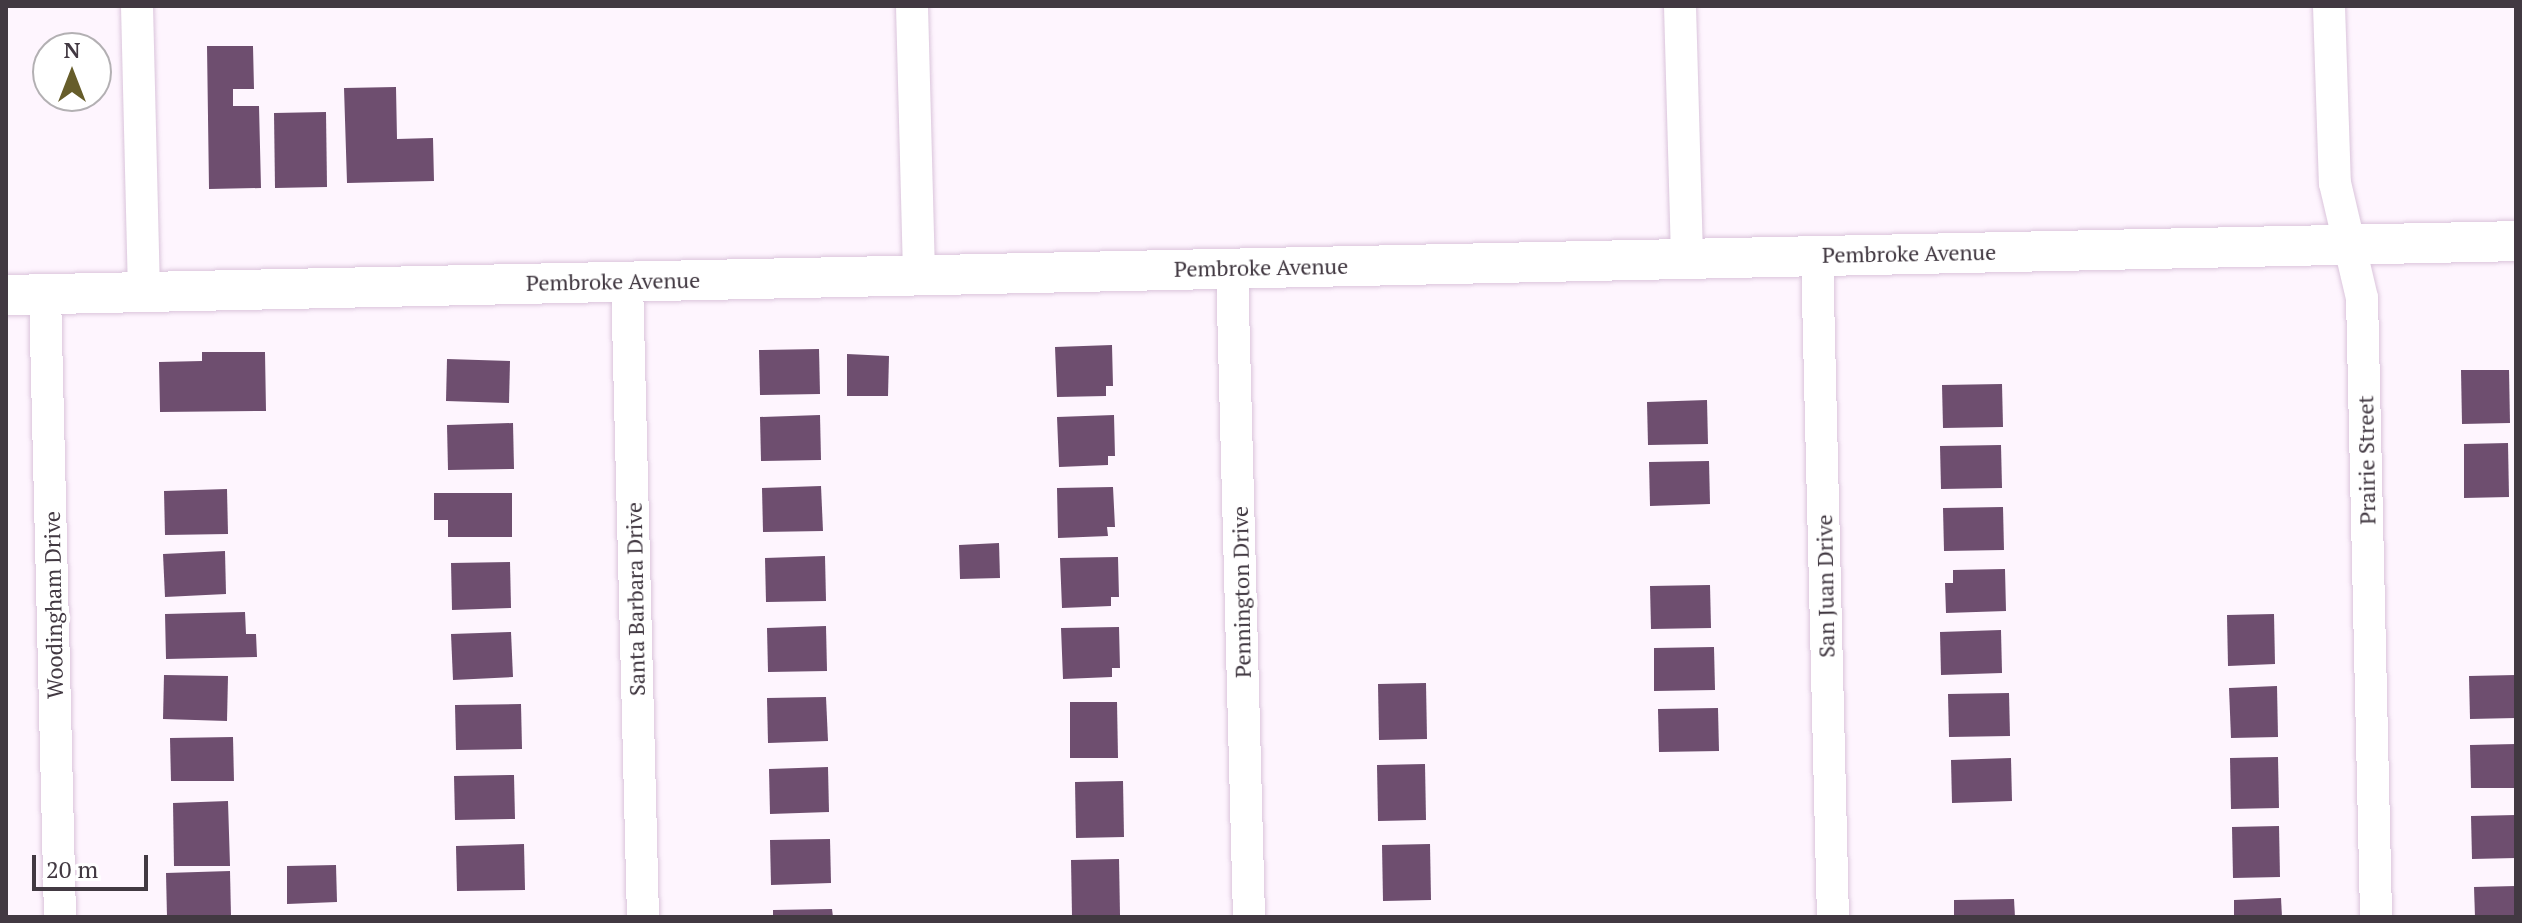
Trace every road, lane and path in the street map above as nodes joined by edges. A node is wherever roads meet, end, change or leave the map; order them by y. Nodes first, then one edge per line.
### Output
1 (137, 6) edge
2 (912, 6) edge
3 (1680, 6) edge
4 (2329, 6) edge
5 (2516, 241) edge
6 (2349, 245) junction
7 (1817, 255) junction
8 (1687, 258) junction
9 (1232, 268) junction
10 (919, 272) junction
11 (627, 281) junction
12 (144, 291) junction
13 (25, 294) edge
14 (60, 917) edge
15 (643, 917) edge
16 (1249, 917) edge
17 (1833, 917) edge
18 (2376, 917) edge

1 - 12 street
2 - 10 street
3 - 8 street
4 - 6 street, Prairie Street
5 - 6 street, Pembroke Avenue
6 - 7 street, Pembroke Avenue
6 - 18 street, Prairie Street
7 - 8 street, Pembroke Avenue
7 - 17 street, San Juan Drive
8 - 9 street, Pembroke Avenue
9 - 10 street, Pembroke Avenue
9 - 16 street, Pennington Drive
10 - 11 street, Pembroke Avenue
11 - 12 street, Pembroke Avenue
11 - 15 street, Santa Barbara Drive
12 - 13 street, Pembroke Avenue
13 - 14 street, Woodingham Drive

